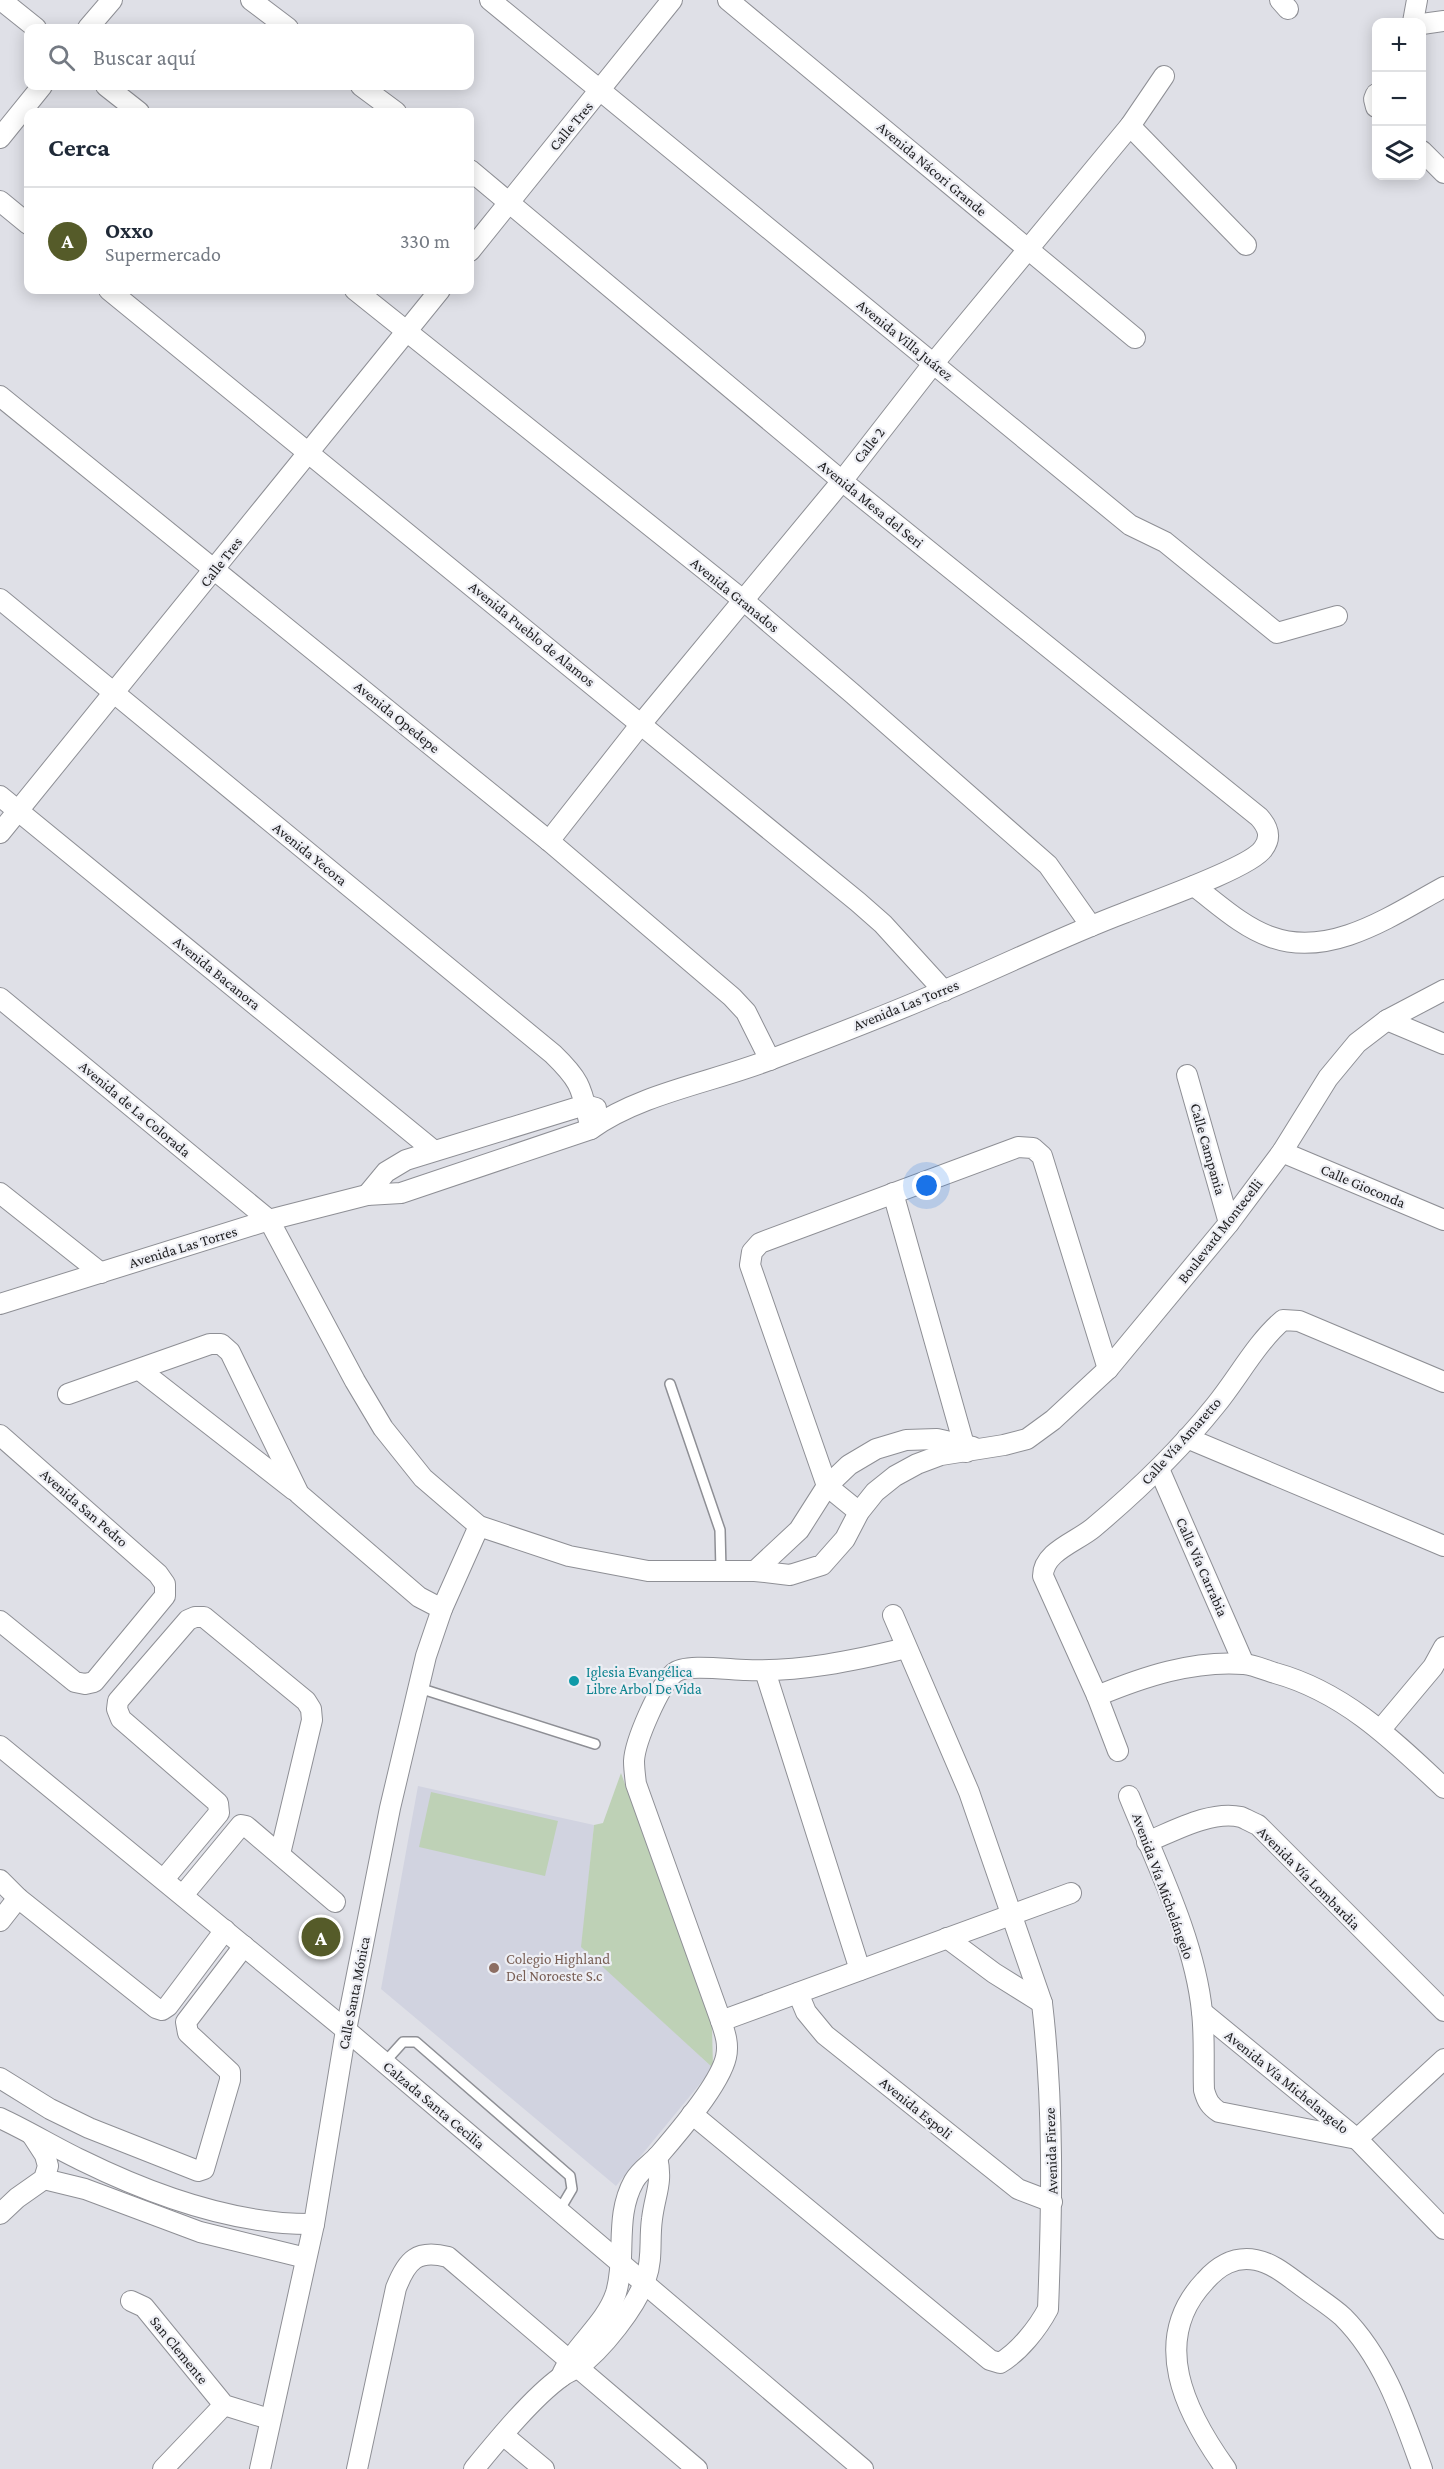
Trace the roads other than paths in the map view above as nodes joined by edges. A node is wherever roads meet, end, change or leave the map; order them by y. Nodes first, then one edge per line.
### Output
1 (1, 0) edge
2 (112, 0) edge
3 (251, 0) edge
4 (490, 0) edge
5 (672, 0) edge
6 (728, 0) edge
7 (1417, 0) edge
8 (1414, 18) edge
9 (1444, 21) edge
10 (1426, 23) edge
11 (31, 24) edge
12 (91, 24) edge
13 (283, 24) edge
14 (1164, 76) dead end
15 (39, 90) edge
16 (111, 90) edge
17 (366, 90) edge
18 (601, 90) junction
19 (24, 108) edge
20 (24, 108) edge
21 (134, 108) edge
22 (391, 108) edge
23 (1130, 126) junction
24 (0, 138) edge
25 (1426, 156) edge
26 (1444, 172) edge
27 (474, 173) edge
28 (0, 201) edge
29 (508, 201) junction
30 (24, 222) edge
31 (1246, 245) dead end
32 (474, 246) edge
33 (1028, 248) junction
34 (114, 294) edge
35 (360, 294) edge
36 (437, 294) edge
37 (407, 332) junction
38 (1135, 338) dead end
39 (933, 364) junction
40 (0, 396) edge
41 (308, 451) junction
42 (842, 481) junction
43 (216, 569) junction
44 (0, 599) edge
45 (743, 600) junction
46 (1337, 616) dead end
47 (115, 694) junction
48 (641, 724) junction
49 (0, 796) edge
50 (18, 810) junction
51 (0, 833) edge
52 (1269, 837) joint
53 (549, 841) junction
54 (1194, 885) junction
55 (1444, 887) edge
56 (1091, 926) junction
57 (1444, 990) edge
58 (944, 991) junction
59 (0, 998) edge
60 (1387, 1020) junction
61 (1444, 1044) edge
62 (770, 1060) junction
63 (1187, 1076) dead end
64 (585, 1105) junction
65 (614, 1113) junction
66 (591, 1130) junction
67 (433, 1150) junction
68 (1282, 1152) junction
69 (0, 1193) edge
70 (893, 1193) junction
71 (366, 1195) junction
72 (269, 1220) junction
73 (1444, 1220) edge
74 (1229, 1223) junction
75 (101, 1273) junction
76 (0, 1304) edge
77 (1108, 1369) junction
78 (140, 1370) junction
79 (1444, 1382) edge
80 (669, 1384) dead end
81 (68, 1394) dead end
82 (0, 1435) edge
83 (1187, 1438) junction
84 (969, 1448) junction
85 (1159, 1469) junction
86 (827, 1486) junction
87 (298, 1494) junction
88 (859, 1512) junction
89 (479, 1526) junction
90 (1444, 1546) edge
91 (755, 1571) junction
92 (722, 1572) junction
93 (442, 1609) junction
94 (893, 1615) dead end
95 (0, 1621) edge
96 (1444, 1647) edge
97 (906, 1648) junction
98 (1244, 1664) junction
99 (765, 1671) junction
100 (1438, 1671) edge
101 (419, 1688) junction
102 (1097, 1696) junction
103 (1381, 1729) junction
104 (596, 1744) dead end
105 (0, 1746) edge
106 (1118, 1751) dead end
107 (1444, 1788) edge
108 (1129, 1796) dead end
109 (1147, 1842) junction
110 (280, 1854) junction
111 (164, 1879) junction
112 (0, 1880) edge
113 (1071, 1893) dead end
114 (183, 1895) junction
115 (18, 1898) junction
116 (335, 1902) dead end
117 (1012, 1915) junction
118 (0, 1921) edge
119 (225, 1930) junction
120 (947, 1938) junction
121 (244, 1946) junction
122 (860, 1970) junction
123 (798, 1993) junction
124 (1042, 2003) junction
125 (1444, 2011) edge
126 (1202, 2012) junction
127 (721, 2021) junction
128 (346, 2030) junction
129 (1444, 2059) edge
130 (384, 2063) junction
131 (0, 2078) edge
132 (692, 2114) junction
133 (0, 2118) edge
134 (32, 2135) junction
135 (1357, 2139) junction
136 (657, 2157) junction
137 (44, 2179) junction
138 (179, 2199) junction
139 (1052, 2202) junction
140 (559, 2211) junction
141 (0, 2214) edge
142 (232, 2214) junction
143 (172, 2224) junction
144 (314, 2224) junction
145 (1444, 2229) edge
146 (228, 2240) junction
147 (306, 2258) junction
148 (621, 2263) junction
149 (644, 2282) junction
150 (131, 2301) dead end
151 (569, 2368) junction
152 (224, 2405) junction
153 (269, 2419) junction
154 (503, 2435) junction
155 (685, 2465) edge
156 (163, 2469) edge
157 (260, 2469) edge
158 (357, 2469) edge
159 (474, 2469) edge
160 (544, 2469) edge
161 (863, 2469) edge
162 (1226, 2469) edge
163 (1422, 2469) edge

1 - 11 street
2 - 12 street
3 - 13 street
4 - 18 street, Avenida Villa Juárez
5 - 18 street, Calle Tres
6 - 33 street, Avenida Nácori Grande
7 - 8 street
9 - 10 street
14 - 23 street, Calle 2
15 - 20 street
16 - 21 street
17 - 22 street
18 - 29 street, Calle Tres
18 - 39 street, Avenida Villa Juárez
19 - 24 street
23 - 31 street
23 - 33 street, Calle 2
25 - 26 street
27 - 29 street, Avenida Mesa del Seri
28 - 30 street
29 - 32 street, Calle Tres
29 - 42 street, Avenida Mesa del Seri
33 - 38 street, Avenida Nácori Grande
33 - 39 street, Calle 2
34 - 41 street, Avenida Pueblo de Alamos
35 - 37 street, Avenida Granados
36 - 37 street, Calle Tres
37 - 41 street, Calle Tres
37 - 45 street, Avenida Granados
39 - 42 street, Calle 2
39 - 46 street, Avenida Villa Juárez
40 - 43 street, Avenida Opedepe
41 - 43 street, Calle Tres
41 - 48 street, Avenida Pueblo de Alamos
42 - 45 street, Calle 2
42 - 52 street, Avenida Mesa del Seri
43 - 47 street, Calle Tres
43 - 53 street, Avenida Opedepe
44 - 47 street, Avenida Yecora
45 - 48 street, Calle 2
45 - 56 street, Avenida Granados
47 - 50 street, Calle Tres
47 - 64 street, Avenida Yecora
48 - 53 street, Calle 2
48 - 58 street, Avenida Pueblo de Alamos
49 - 50 street, Avenida Bacanora
50 - 51 street, Calle Tres
50 - 67 street, Avenida Bacanora
52 - 54 street, Avenida Las Torres
53 - 62 street, Avenida Opedepe
54 - 55 street
54 - 56 street, Avenida Las Torres
56 - 58 street, Avenida Las Torres
57 - 60 street, Boulevard Montecelli
58 - 62 street, Avenida Las Torres
59 - 72 street, Avenida de La Colorada
60 - 61 street
60 - 68 street, Boulevard Montecelli
62 - 65 street, Avenida Las Torres
63 - 74 street, Calle Campania
64 - 65 street
64 - 66 street, Avenida Yecora
64 - 67 street
65 - 66 street, Avenida Las Torres
66 - 71 street, Avenida Las Torres
67 - 71 street
68 - 73 street, Calle Gioconda
68 - 74 street, Boulevard Montecelli
69 - 75 street
70 - 77 street
70 - 84 street
70 - 86 street
71 - 72 street, Avenida Las Torres
72 - 75 street, Avenida Las Torres
72 - 89 street
74 - 77 street, Boulevard Montecelli
75 - 76 street, Avenida Las Torres
77 - 84 street, Boulevard Montecelli
78 - 81 street
78 - 87 street
78 - 87 street
79 - 83 street, Calle Vía Amaretto
80 - 92 lane
82 - 95 street, Avenida San Pedro
83 - 85 street, Calle Vía Amaretto
83 - 90 street
84 - 86 street, Boulevard Montecelli
84 - 88 street, Boulevard Montecelli
85 - 98 street, Calle Vía Carrabia
85 - 102 street, Calle Vía Amaretto
86 - 88 street
86 - 91 street, Boulevard Montecelli
87 - 93 street
88 - 91 street, Boulevard Montecelli
89 - 92 street, Boulevard Montecelli
89 - 93 street, Calle Santa Mónica
91 - 92 street, Boulevard Montecelli
93 - 101 street, Calle Santa Mónica
94 - 97 street, Avenida Fireze
96 - 100 street
97 - 99 street
97 - 117 street, Avenida Fireze
98 - 102 street
98 - 103 street
99 - 122 street
99 - 127 street
100 - 103 street
101 - 104 lane
101 - 128 street, Calle Santa Mónica
102 - 106 street
103 - 107 street
105 - 111 street, Calzada Santa Cecilia
108 - 109 street, Avenida Vía Michelángelo
109 - 125 street, Avenida Vía Lombardia
109 - 126 street, Avenida Vía Michelángelo
110 - 111 street
110 - 114 street
110 - 116 street
111 - 114 street, Calzada Santa Cecilia
112 - 115 street
113 - 117 street
114 - 119 street, Calzada Santa Cecilia
115 - 118 street
115 - 119 street
117 - 120 street
117 - 124 street, Avenida Fireze
119 - 121 street, Calzada Santa Cecilia
120 - 122 street
120 - 124 street
121 - 128 street, Calzada Santa Cecilia
121 - 131 street
122 - 123 street
123 - 127 street
123 - 139 street, Avenida Espoli
124 - 139 street, Avenida Fireze
126 - 135 street, Avenida Vía Michelangelo
126 - 135 street, Avenida Vía Michelangelo
127 - 132 street
128 - 130 street, Calzada Santa Cecilia
128 - 144 street, Calle Santa Mónica
129 - 135 street
130 - 140 street, Calzada Santa Cecilia
130 - 140 lane
132 - 136 street
132 - 139 street, Avenida Fireze
133 - 134 street
134 - 137 street
134 - 138 street
135 - 145 street, Avenida Vía Michelangelo
136 - 148 street
136 - 149 street
137 - 141 street
137 - 143 street
138 - 142 street
138 - 143 street
140 - 148 street, Calzada Santa Cecilia
142 - 144 street
142 - 146 street
143 - 146 street
144 - 147 street, Calle Santa Mónica
146 - 147 street
147 - 153 street, Calle Santa Mónica
148 - 149 street, Calzada Santa Cecilia
148 - 151 street
149 - 151 street
149 - 161 street, Calzada Santa Cecilia
150 - 152 street, San Clemente
151 - 154 street
151 - 155 street
151 - 158 street
152 - 153 street
152 - 156 street
153 - 157 street, Calle Santa Mónica
154 - 159 street
154 - 160 street
162 - 163 street

